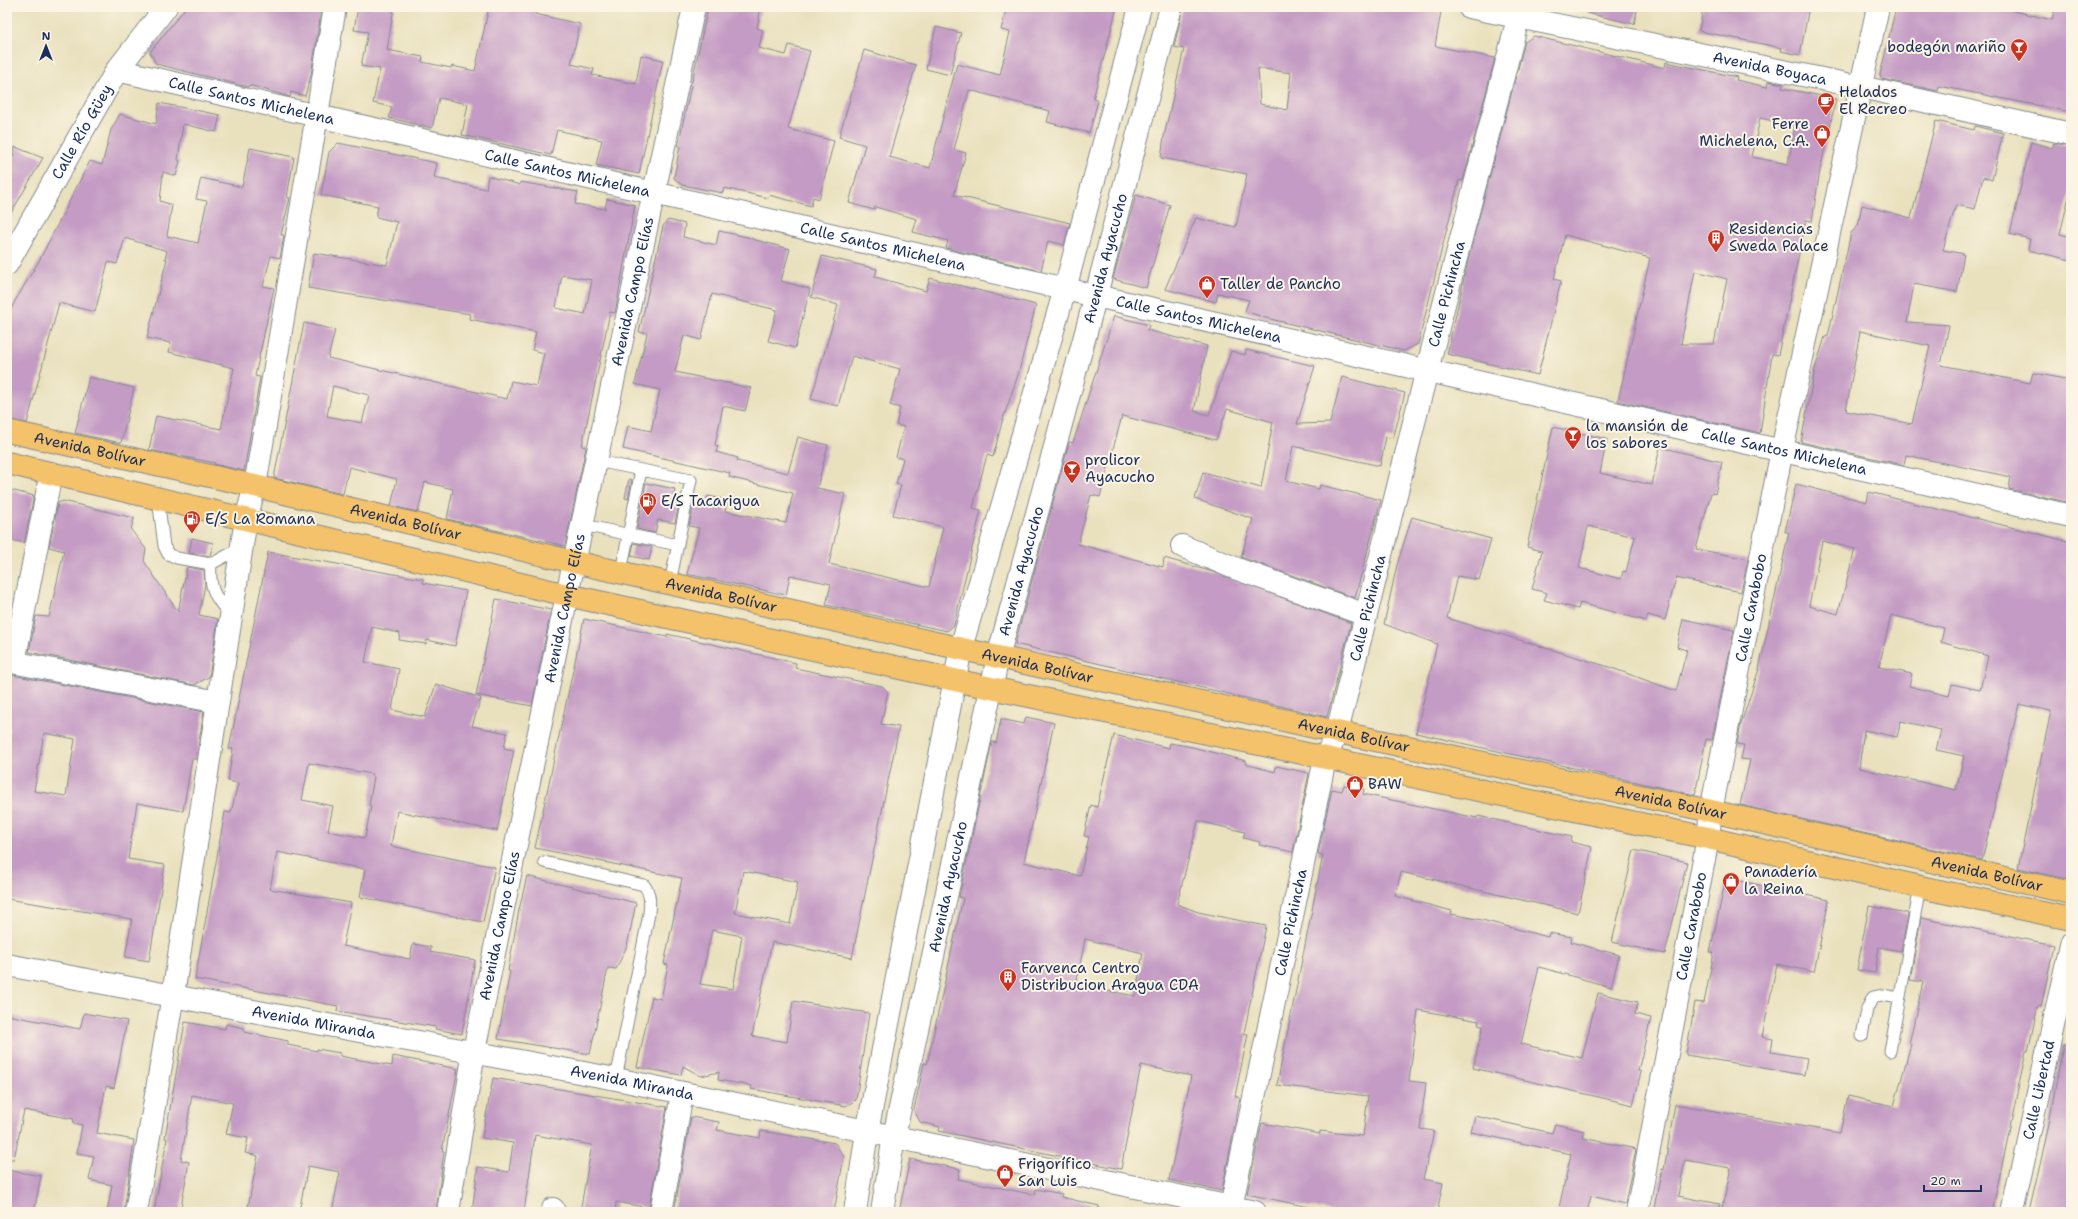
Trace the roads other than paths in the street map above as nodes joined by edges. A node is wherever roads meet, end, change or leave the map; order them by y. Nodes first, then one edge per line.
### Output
1 (166, 7) edge
2 (335, 7) edge
3 (694, 7) edge
4 (1140, 7) edge
5 (1172, 7) edge
6 (1468, 7) edge
7 (1878, 7) edge
8 (1520, 12) edge
9 (118, 70) junction
10 (1861, 87) junction
11 (316, 116) junction
12 (2071, 134) edge
13 (654, 193) junction
14 (7, 264) edge
15 (1064, 289) junction
16 (1096, 295) junction
17 (1427, 370) junction
18 (7, 431) edge
19 (1782, 450) junction
20 (597, 461) junction
21 (7, 463) edge
22 (641, 470) junction
23 (52, 473) junction
24 (254, 486) junction
25 (158, 498) junction
26 (2071, 516) edge
27 (246, 519) junction
28 (583, 525) junction
29 (629, 534) junction
30 (678, 545) junction
31 (1182, 546) dead end
32 (242, 547) junction
33 (574, 562) junction
34 (210, 564) junction
35 (621, 572) junction
36 (670, 583) junction
37 (567, 595) junction
38 (1366, 615) junction
39 (231, 616) junction
40 (961, 648) junction
41 (998, 656) junction
42 (10, 661) edge
43 (954, 679) junction
44 (991, 688) junction
45 (218, 702) junction
46 (1337, 732) junction
47 (1325, 759) junction
48 (1711, 811) junction
49 (1708, 838) junction
50 (544, 862) dead end
51 (1920, 887) junction
52 (2071, 893) edge
53 (2071, 918) edge
54 (2071, 944) edge
55 (7, 965) edge
56 (173, 995) junction
57 (1899, 998) junction
58 (1862, 1036) dead end
59 (474, 1051) junction
60 (1890, 1051) dead end
61 (616, 1079) junction
62 (682, 1094) junction
63 (867, 1132) junction
64 (894, 1136) junction
65 (1231, 1210) edge
66 (136, 1212) edge
67 (448, 1212) edge
68 (661, 1212) edge
69 (855, 1212) edge
70 (882, 1212) edge
71 (1255, 1212) edge
72 (1637, 1212) edge
73 (2012, 1212) edge

1 - 9 street, Calle Río Güey
2 - 11 street
3 - 13 street, Avenida Campo Elías
4 - 15 street
5 - 16 street, Avenida Ayacucho
6 - 8 street, Avenida Boyaca
7 - 10 street, Calle Carabobo
8 - 10 street, Avenida Boyaca
8 - 17 street, Calle Pichincha
9 - 11 street, Calle Santos Michelena
9 - 14 street, Calle Río Güey
10 - 12 street, Avenida Boyaca
10 - 19 street, Calle Carabobo
11 - 13 street, Calle Santos Michelena
11 - 24 street
13 - 15 street, Calle Santos Michelena
13 - 20 street, Avenida Campo Elías
15 - 16 street, Calle Santos Michelena
15 - 40 street
16 - 17 street, Calle Santos Michelena
16 - 41 street, Avenida Ayacucho
17 - 19 street, Calle Santos Michelena
17 - 38 street, Calle Pichincha
18 - 24 main road, Avenida Bolívar
19 - 26 street, Calle Santos Michelena
19 - 48 street, Calle Carabobo
20 - 22 lane
20 - 28 street, Avenida Campo Elías
21 - 23 main road, Avenida Bolívar
22 - 29 lane
22 - 30 lane
23 - 25 main road, Avenida Bolívar
23 - 42 street
24 - 27 street
24 - 33 main road, Avenida Bolívar
25 - 27 main road, Avenida Bolívar
25 - 34 lane
27 - 32 street
27 - 37 main road, Avenida Bolívar
28 - 29 lane
28 - 33 street, Avenida Campo Elías
29 - 30 lane
29 - 35 lane
30 - 36 lane
31 - 38 street
32 - 34 lane
32 - 39 street
33 - 35 main road, Avenida Bolívar
33 - 37 street, Avenida Campo Elías
34 - 39 lane
35 - 36 main road, Avenida Bolívar
36 - 40 main road, Avenida Bolívar
37 - 43 main road, Avenida Bolívar
37 - 59 street, Avenida Campo Elías
38 - 46 street, Calle Pichincha
39 - 45 street
40 - 41 main road, Avenida Bolívar
40 - 43 street
41 - 44 street, Avenida Ayacucho
41 - 46 main road, Avenida Bolívar
42 - 45 street
43 - 44 main road, Avenida Bolívar
43 - 63 street
44 - 47 main road, Avenida Bolívar
44 - 64 street, Avenida Ayacucho
45 - 56 street
46 - 47 street, Calle Pichincha
46 - 48 main road, Avenida Bolívar
47 - 49 main road, Avenida Bolívar
47 - 65 street, Calle Pichincha
48 - 49 street, Calle Carabobo
48 - 52 main road, Avenida Bolívar
49 - 51 main road, Avenida Bolívar
49 - 72 street, Calle Carabobo
50 - 61 lane
51 - 53 main road, Avenida Bolívar
51 - 57 lane
54 - 73 street, Calle Libertad
55 - 56 street, Avenida Miranda
56 - 59 street, Avenida Miranda
56 - 66 street
57 - 58 lane
57 - 60 lane
59 - 61 street, Avenida Miranda
59 - 67 street, Avenida Campo Elías
61 - 62 street, Avenida Miranda
62 - 63 street, Avenida Miranda
62 - 68 street
63 - 64 street, Avenida Miranda
63 - 69 street
64 - 65 street, Avenida Miranda
64 - 70 street, Avenida Ayacucho
65 - 71 street, Avenida Miranda

